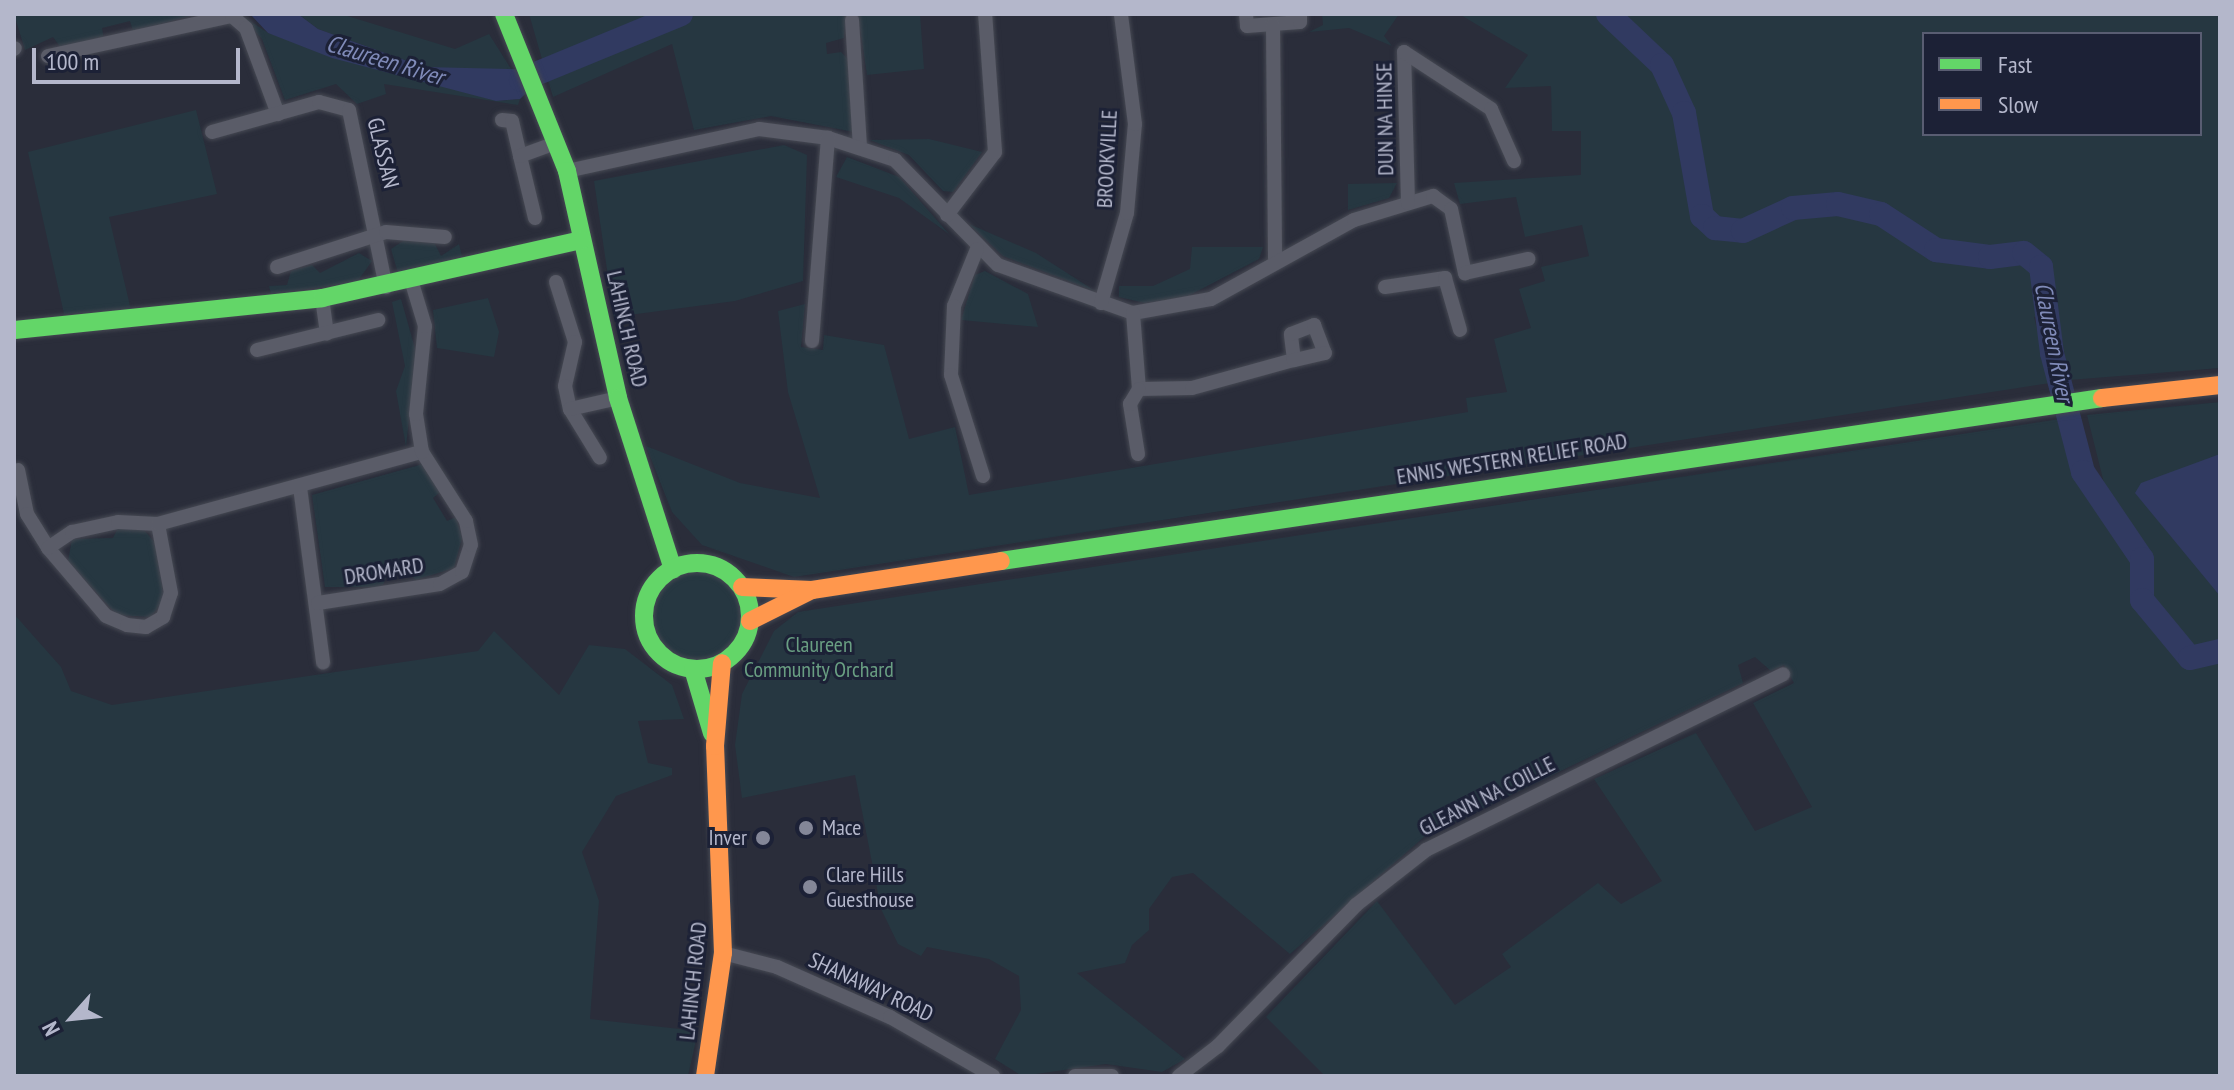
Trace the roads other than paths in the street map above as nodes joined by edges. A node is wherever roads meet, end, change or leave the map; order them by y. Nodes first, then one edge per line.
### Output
1 (504, 14) edge
2 (985, 14) edge
3 (1121, 14) edge
4 (1246, 14) edge
5 (1300, 14) edge
6 (852, 20) dead end
7 (1273, 25) junction
8 (48, 56) dead end
9 (278, 114) junction
10 (502, 120) dead end
11 (212, 132) dead end
12 (828, 138) junction
13 (556, 143) junction
14 (860, 146) junction
15 (520, 156) junction
16 (1514, 161) dead end
17 (567, 171) junction
18 (1408, 203) junction
19 (947, 215) junction
20 (535, 218) dead end
21 (378, 234) junction
22 (445, 237) dead end
23 (582, 240) junction
24 (977, 249) junction
25 (1528, 259) dead end
26 (1275, 260) junction
27 (277, 267) dead end
28 (1465, 273) junction
29 (1445, 278) junction
30 (556, 282) dead end
31 (412, 283) junction
32 (386, 287) junction
33 (1385, 287) dead end
34 (322, 298) junction
35 (1101, 303) junction
36 (1133, 313) junction
37 (378, 320) dead end
38 (14, 330) edge
39 (1460, 330) dead end
40 (327, 334) junction
41 (812, 341) dead end
42 (257, 350) dead end
43 (1294, 360) dead end
44 (2220, 385) edge
45 (1139, 389) junction
46 (618, 398) junction
47 (570, 409) junction
48 (422, 452) junction
49 (1138, 454) dead end
50 (600, 458) dead end
51 (18, 470) dead end
52 (983, 476) dead end
53 (300, 487) junction
54 (158, 524) junction
55 (48, 548) junction
56 (673, 569) junction
57 (742, 587) junction
58 (812, 590) junction
59 (318, 603) junction
60 (750, 621) junction
61 (323, 662) dead end
62 (722, 663) junction
63 (693, 669) junction
64 (1783, 674) dead end
65 (715, 746) junction
66 (723, 953) junction
67 (705, 1076) edge
68 (993, 1076) edge
69 (1075, 1076) edge
70 (1112, 1076) edge
71 (1179, 1076) edge

1 - 13 main road, LAHINCH ROAD
2 - 19 street
3 - 35 street, BROOKVILLE
4 - 7 street
5 - 7 street
6 - 14 street
7 - 26 street
8 - 9 street
9 - 11 street, GLASSAN
9 - 21 street, GLASSAN
10 - 15 street
12 - 14 street
12 - 17 street
12 - 41 street
13 - 15 street
13 - 17 main road, LAHINCH ROAD
14 - 19 street
15 - 20 street
16 - 18 street, DUN NA HINSE
17 - 23 main road, LAHINCH ROAD
18 - 26 street, DUN NA HINSE
18 - 28 street, DUN NA HINSE
19 - 24 street
21 - 22 street
21 - 27 street
21 - 32 street, GLASSAN
23 - 31 main road
23 - 46 main road, LAHINCH ROAD
24 - 35 street, DUN NA HINSE
24 - 52 street
25 - 28 street
26 - 36 street, DUN NA HINSE
28 - 29 street
29 - 33 street
29 - 39 street
30 - 47 street
31 - 32 main road
31 - 48 street, DROMARD
32 - 34 main road
34 - 38 main road
34 - 40 street
35 - 36 street, DUN NA HINSE
36 - 45 street
37 - 40 street
40 - 42 street
43 - 45 street
44 - 58 main road, ENNIS WESTERN RELIEF ROAD
45 - 49 street
46 - 47 street
46 - 56 main road, LAHINCH ROAD
47 - 50 street
48 - 53 street
48 - 59 street, DROMARD
51 - 55 street
53 - 54 street
53 - 59 street, DROMARD
54 - 55 street
54 - 55 street
56 - 57 main road
56 - 63 main road
57 - 58 main road, ENNIS WESTERN RELIEF ROAD
57 - 60 main road
58 - 60 main road, ENNIS WESTERN RELIEF ROAD
59 - 61 street, DROMARD
60 - 62 main road
62 - 63 main road
62 - 65 main road, LAHINCH ROAD
63 - 65 main road, LAHINCH ROAD
64 - 71 street, GLEANN NA COILLE
65 - 66 main road, LAHINCH ROAD
66 - 67 main road, LAHINCH ROAD
66 - 68 street, SHANAWAY ROAD
69 - 70 street

